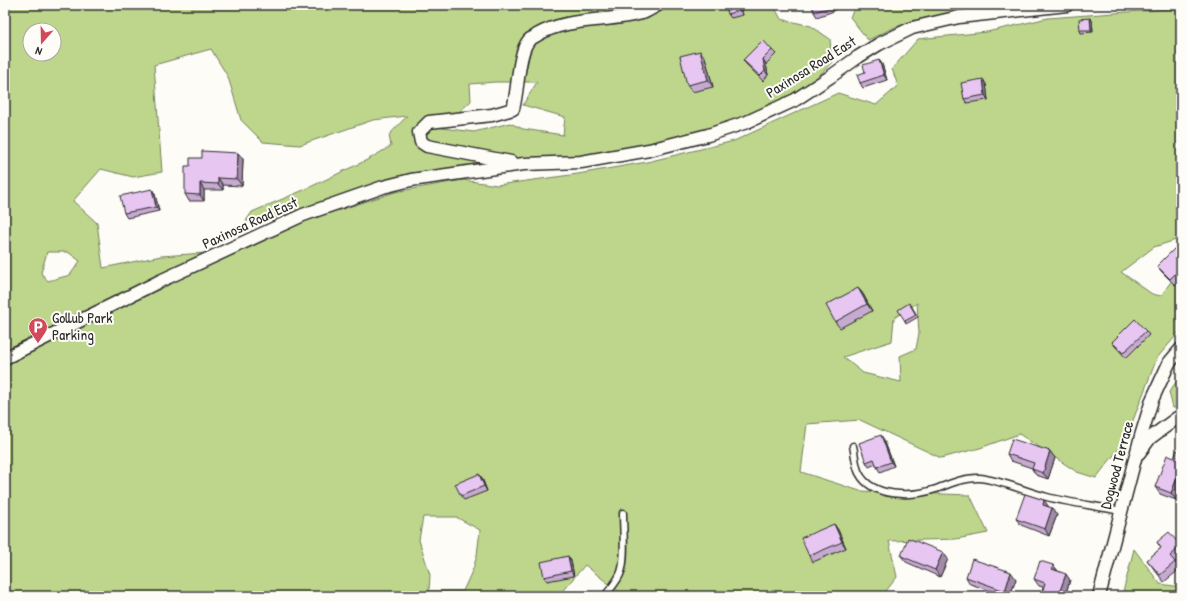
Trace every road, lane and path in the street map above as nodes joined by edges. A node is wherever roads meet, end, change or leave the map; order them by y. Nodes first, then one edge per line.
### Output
1 (658, 5) edge
2 (1068, 5) edge
3 (524, 164) junction
4 (1181, 349) edge
5 (5, 358) edge
6 (1181, 417) edge
7 (853, 446) dead end
8 (1135, 460) junction
9 (1121, 511) junction
10 (623, 513) dead end
11 (605, 596) edge
12 (1099, 596) edge

1 - 3 street, Paxinosa Road East
2 - 3 street, Paxinosa Road East
3 - 5 street, Paxinosa Road East
4 - 8 street, Dogwood Terrace
6 - 8 street
7 - 9 lane
8 - 9 street, Dogwood Terrace
9 - 12 street, Dogwood Terrace
10 - 11 lane

